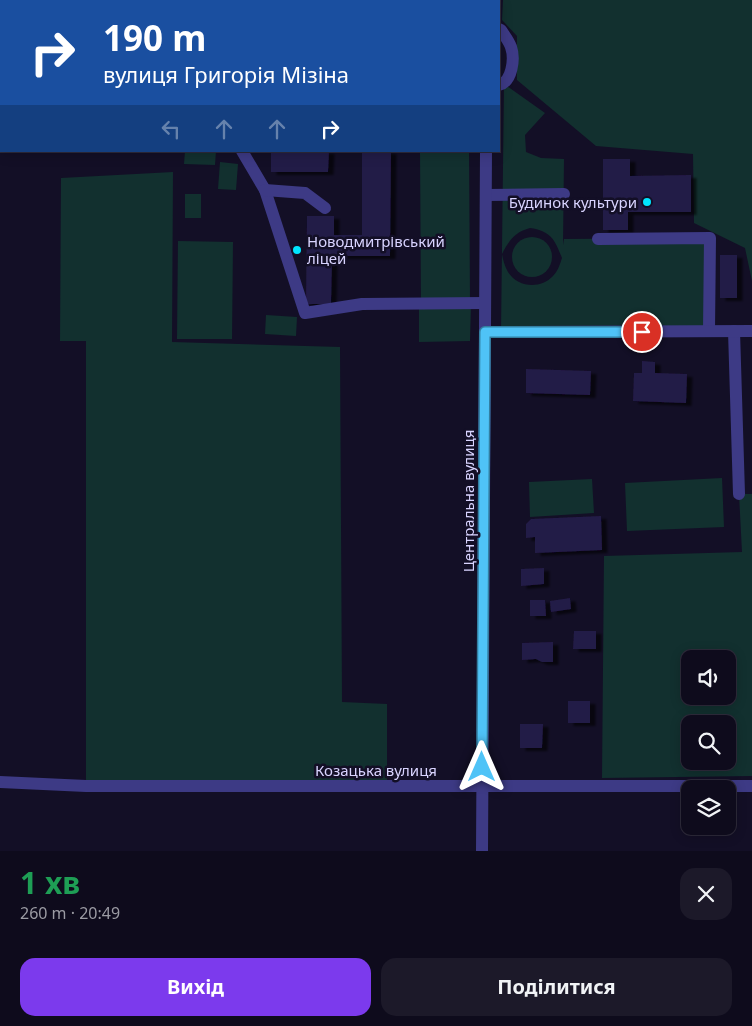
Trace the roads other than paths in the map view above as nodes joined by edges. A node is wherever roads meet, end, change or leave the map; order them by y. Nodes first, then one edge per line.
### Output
1 (500, 30) edge
2 (500, 85) edge
3 (243, 152) edge
4 (486, 152) edge
5 (265, 190) junction
6 (564, 194) dead end
7 (486, 195) junction
8 (325, 208) dead end
9 (598, 239) dead end
10 (485, 303) junction
11 (709, 331) junction
12 (734, 331) junction
13 (752, 331) edge
14 (485, 332) junction
15 (739, 494) dead end
16 (0, 782) edge
17 (482, 786) junction
18 (752, 786) edge
19 (482, 851) edge

1 - 2 street
3 - 5 street
4 - 7 street, Центральна вулиця
5 - 8 street
5 - 10 street
6 - 7 street
7 - 10 street, Центральна вулиця
9 - 11 street
10 - 14 street, Центральна вулиця
11 - 12 street
11 - 14 street
12 - 13 street
12 - 15 street
14 - 17 street, Центральна вулиця
16 - 17 street, Козацька вулиця
17 - 18 street, Козацька вулиця
17 - 19 street, Центральна вулиця

